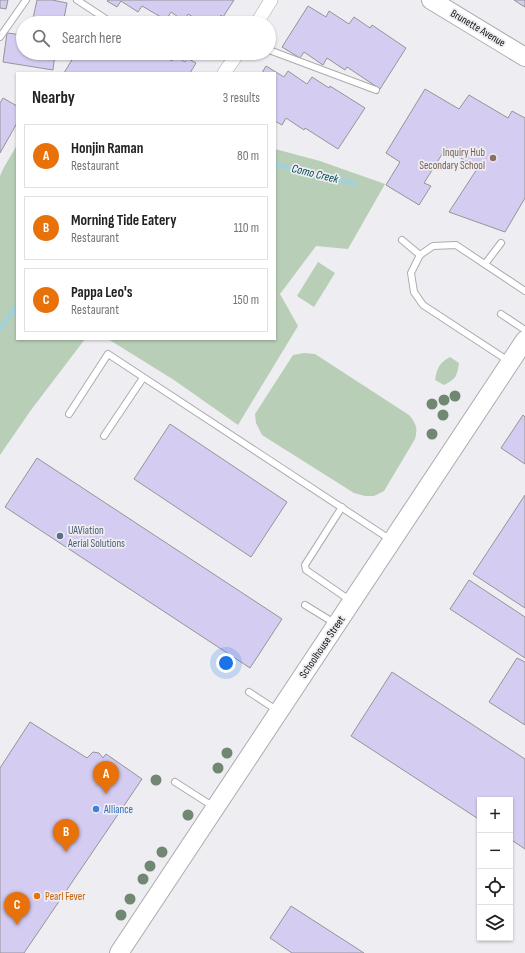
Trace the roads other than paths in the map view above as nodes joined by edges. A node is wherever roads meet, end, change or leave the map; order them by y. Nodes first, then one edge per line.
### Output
1 (26, 0) edge
2 (77, 0) edge
3 (271, 0) edge
4 (431, 0) edge
5 (101, 16) edge
6 (261, 16) edge
7 (0, 37) edge
8 (276, 53) edge
9 (525, 57) edge
10 (230, 60) edge
11 (224, 72) edge
12 (376, 90) dead end
13 (402, 240) dead end
14 (500, 243) dead end
15 (420, 255) junction
16 (485, 264) junction
17 (525, 291) edge
18 (501, 314) dead end
19 (525, 330) edge
20 (525, 340) edge
21 (510, 362) junction
22 (143, 378) junction
23 (69, 414) dead end
24 (104, 436) dead end
25 (342, 508) junction
26 (392, 540) junction
27 (352, 602) junction
28 (305, 605) dead end
29 (336, 625) junction
30 (249, 692) dead end
31 (279, 712) junction
32 (175, 782) dead end
33 (215, 808) junction
34 (123, 950) edge

1 - 7 lane
2 - 5 lane
3 - 6 street
4 - 9 main road, Brunette Avenue
8 - 12 lane
10 - 11 street
13 - 15 lane
14 - 16 lane
15 - 16 lane
15 - 21 lane
16 - 17 lane
18 - 19 lane
20 - 21 main road, Schoolhouse Street
21 - 26 main road, Schoolhouse Street
22 - 23 lane
22 - 24 lane
22 - 25 lane
25 - 26 lane
25 - 27 lane
26 - 27 main road, Schoolhouse Street
27 - 29 main road, Schoolhouse Street
28 - 29 lane
29 - 31 main road, Schoolhouse Street
30 - 31 lane
31 - 33 main road, Schoolhouse Street
32 - 33 lane
33 - 34 main road, Schoolhouse Street

